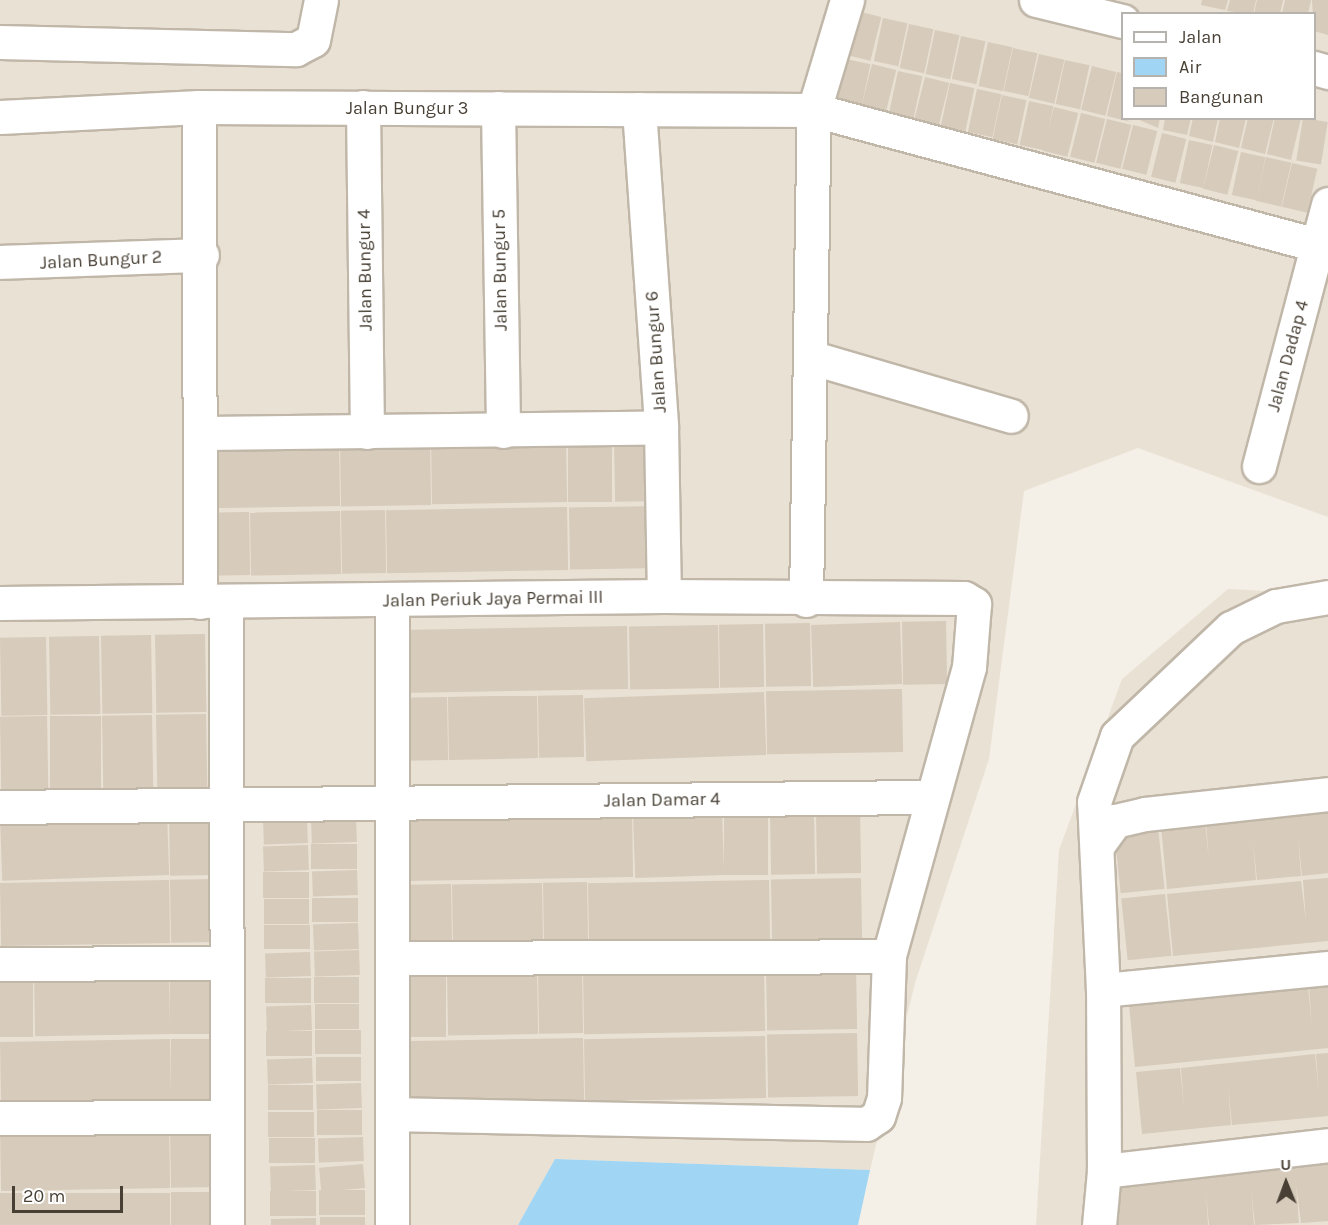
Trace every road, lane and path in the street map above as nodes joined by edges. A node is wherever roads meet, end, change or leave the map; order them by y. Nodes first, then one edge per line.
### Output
1 (321, 0) edge
2 (847, 0) edge
3 (1036, 0) edge
4 (1121, 21) edge
5 (0, 42) edge
6 (199, 107) junction
7 (363, 107) junction
8 (498, 108) junction
9 (639, 109) junction
10 (814, 110) junction
11 (0, 117) edge
12 (1328, 204) edge
13 (1323, 247) edge
14 (202, 255) junction
15 (0, 262) edge
16 (813, 358) junction
17 (1011, 416) dead end
18 (661, 427) junction
19 (503, 431) junction
20 (367, 432) junction
21 (201, 433) junction
22 (1259, 466) dead end
23 (664, 596) junction
24 (1328, 597) edge
25 (806, 600) junction
26 (213, 602) junction
27 (392, 602) junction
28 (0, 603) edge
29 (1328, 794) edge
30 (931, 796) junction
31 (392, 804) junction
32 (226, 805) junction
33 (0, 807) edge
34 (1097, 846) junction
35 (889, 956) junction
36 (392, 958) junction
37 (226, 963) junction
38 (0, 964) edge
39 (1328, 968) edge
40 (1103, 990) junction
41 (393, 1114) junction
42 (227, 1117) junction
43 (0, 1118) edge
44 (1328, 1145) edge
45 (1104, 1171) junction
46 (227, 1225) edge
47 (392, 1225) edge
48 (1099, 1225) edge

1 - 5 street
2 - 10 street
3 - 4 street
6 - 7 street, Jalan Bungur 3
6 - 11 street, Jalan Bungur 3
6 - 14 street
7 - 8 street, Jalan Bungur 3
7 - 20 street, Jalan Bungur 4
8 - 9 street, Jalan Bungur 3
8 - 19 street, Jalan Bungur 5
9 - 10 street, Jalan Bungur 3
9 - 18 street, Jalan Bungur 6
10 - 13 street, Jalan Bungur 3
10 - 16 street
12 - 13 street, Jalan Dadap 4
13 - 22 street, Jalan Dadap 4
14 - 15 street, Jalan Bungur 2
14 - 21 street
16 - 17 street
16 - 25 street
18 - 19 street
18 - 23 street, Jalan Bungur 6
19 - 20 street
20 - 21 street
21 - 26 street
23 - 25 street, Jalan Periuk Jaya Permai III
23 - 27 street, Jalan Periuk Jaya Permai III
24 - 34 street
25 - 30 street, Jalan Periuk Jaya Permai III
26 - 27 street, Jalan Periuk Jaya Permai III
26 - 28 street, Jalan Periuk Jaya Permai III
26 - 32 street
27 - 31 street
29 - 34 street
30 - 31 street, Jalan Damar 4
30 - 35 street
31 - 32 street, Jalan Damar 4
31 - 36 street
32 - 33 street, Jalan Damar 4
32 - 37 street
34 - 40 street
35 - 36 street
35 - 41 street
36 - 41 street
37 - 38 street
37 - 42 street
39 - 40 street
40 - 45 street
41 - 47 street
42 - 43 street
42 - 46 street
44 - 45 street
45 - 48 street

